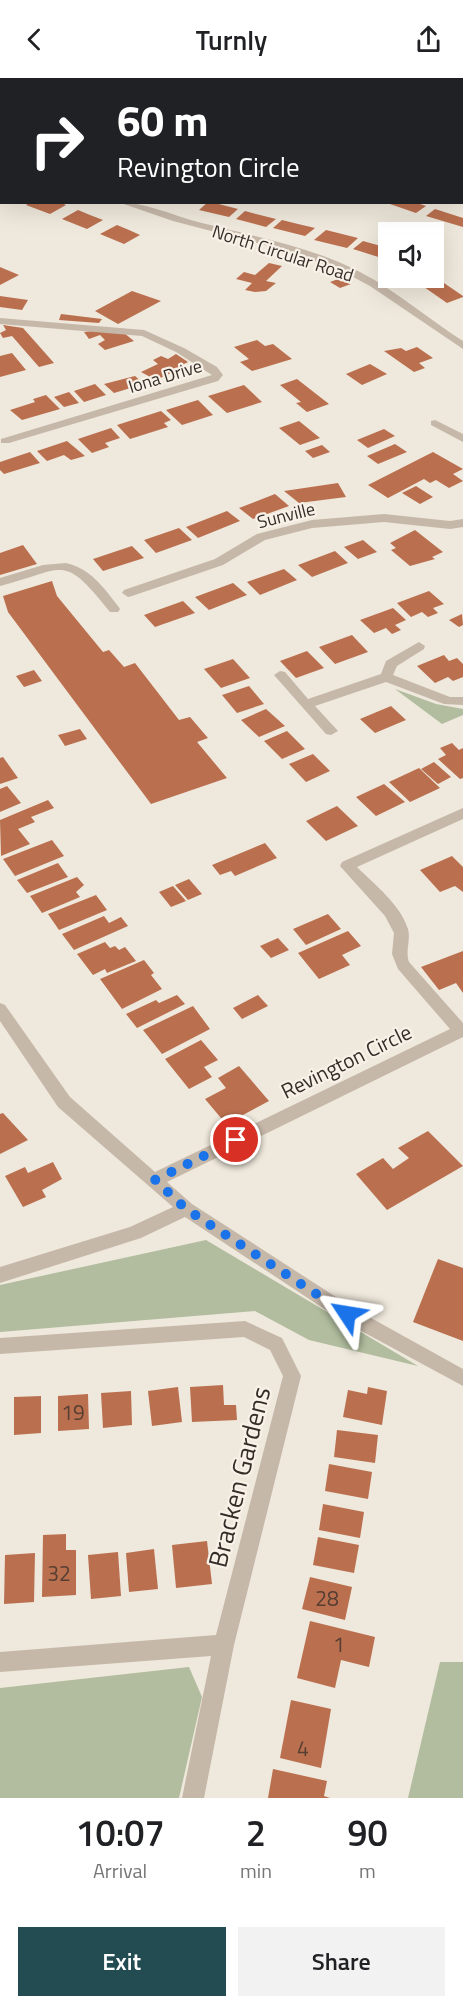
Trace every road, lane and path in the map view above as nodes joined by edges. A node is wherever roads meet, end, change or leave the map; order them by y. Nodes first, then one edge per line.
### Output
1 (127, 204) edge
2 (0, 321) edge
3 (463, 346) edge
4 (435, 423) dead end
5 (463, 439) edge
6 (5, 441) dead end
7 (463, 523) edge
8 (0, 582) edge
9 (128, 593) dead end
10 (114, 609) dead end
11 (419, 646) dead end
12 (280, 675) dead end
13 (386, 677) junction
14 (463, 701) edge
15 (306, 704) junction
16 (331, 731) dead end
17 (463, 813) edge
18 (0, 1009) edge
19 (462, 1030) edge
20 (155, 1180) junction
21 (186, 1209) junction
22 (0, 1275) edge
23 (0, 1346) edge
24 (463, 1378) edge
25 (224, 1646) junction
26 (0, 1662) edge
27 (193, 1798) edge

1 - 3 street, North Circular Road
2 - 6 street, Iona Drive
4 - 5 street
7 - 9 street, Sunville
8 - 10 street
11 - 13 street
12 - 15 street
13 - 14 street
13 - 15 street
15 - 16 street
17 - 19 street, Revington Circle
18 - 20 street
19 - 20 street, Revington Circle
20 - 21 street
21 - 22 street
21 - 24 street
23 - 25 street, Bracken Gardens
25 - 26 street
25 - 27 street, Bracken Gardens

